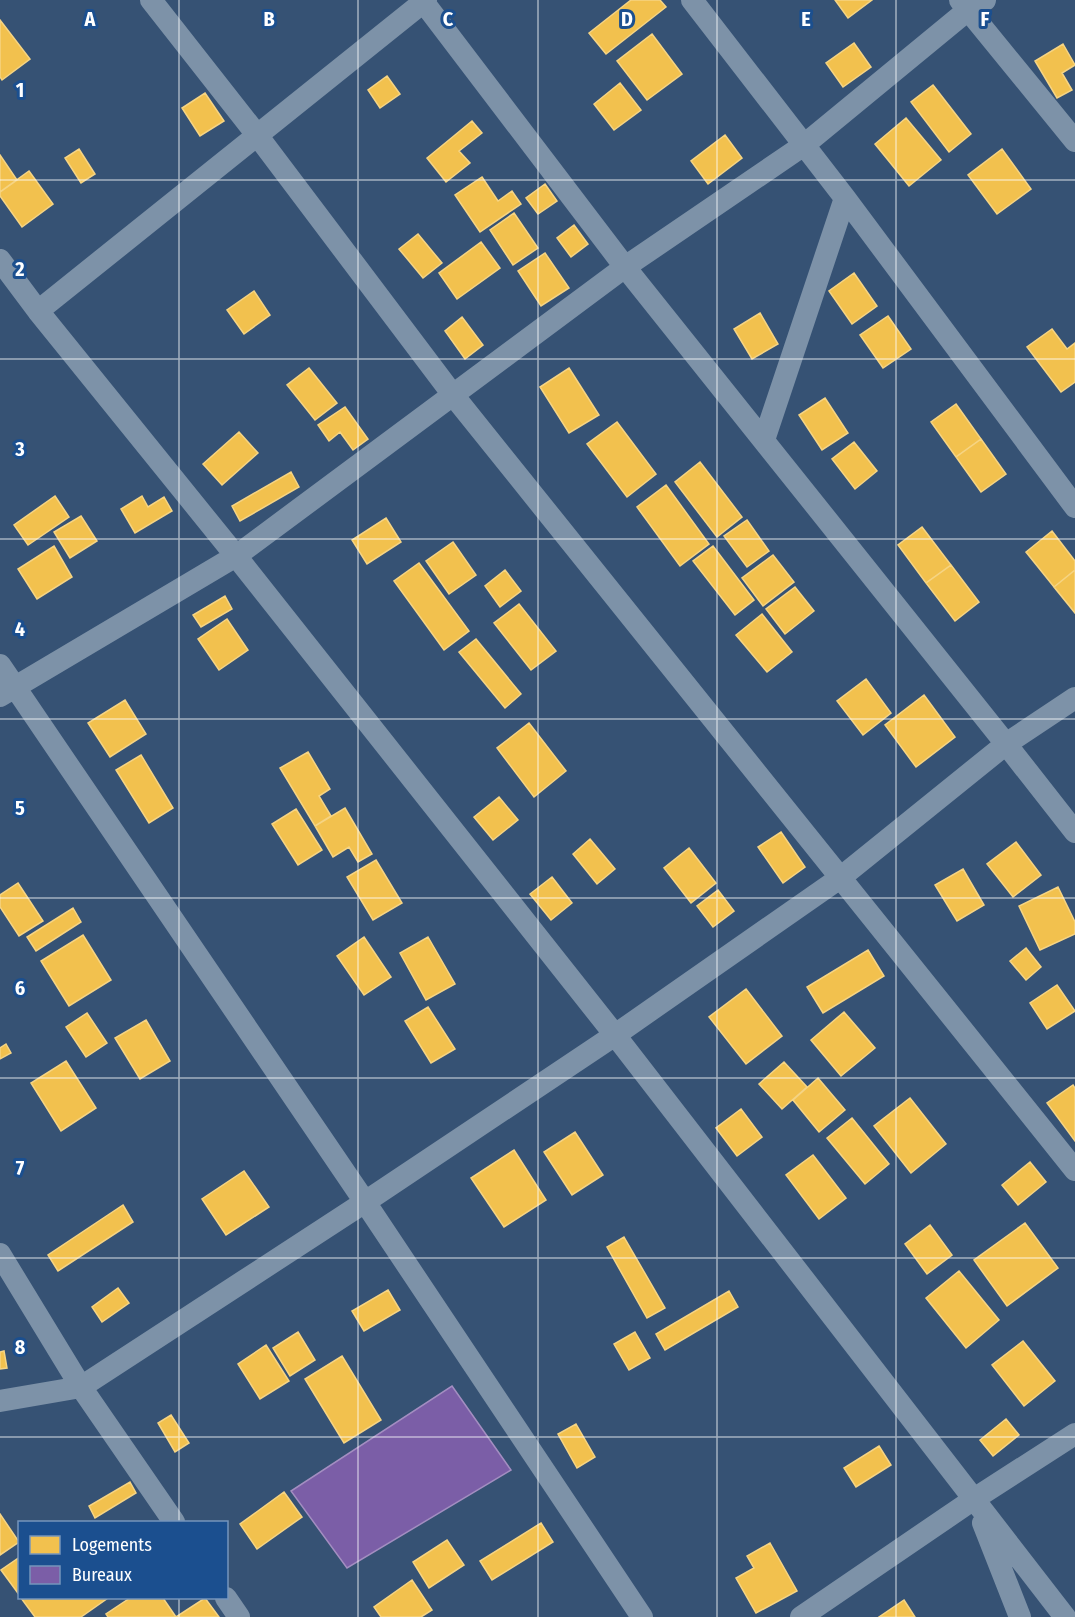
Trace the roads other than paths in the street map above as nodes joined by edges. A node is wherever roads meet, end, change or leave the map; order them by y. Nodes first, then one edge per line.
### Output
1 (151, 0) edge
2 (692, 0) edge
3 (424, 1) edge
4 (971, 3) edge
5 (257, 135) junction
6 (1075, 141) edge
7 (804, 145) junction
8 (845, 198) junction
9 (0, 260) edge
10 (625, 267) junction
11 (38, 311) junction
12 (453, 394) junction
13 (764, 440) junction
14 (1075, 507) edge
15 (236, 556) junction
16 (0, 665) edge
17 (7, 691) edge
18 (1075, 698) edge
19 (1006, 744) junction
20 (1075, 832) edge
21 (840, 878) junction
22 (615, 1035) junction
23 (1075, 1170) edge
24 (365, 1202) junction
25 (0, 1254) edge
26 (81, 1386) junction
27 (0, 1401) edge
28 (1075, 1434) edge
29 (974, 1499) junction
30 (173, 1521) edge
31 (227, 1599) edge
32 (239, 1617) edge
33 (642, 1617) edge
34 (801, 1617) edge
35 (1020, 1617) edge
36 (1065, 1617) edge

1 - 5 street
2 - 7 street
3 - 5 street
3 - 10 street
4 - 6 street
4 - 7 street
5 - 11 street
5 - 12 street
7 - 8 street
7 - 10 street
8 - 13 street
8 - 14 street
9 - 11 street
10 - 12 street
10 - 13 street
11 - 15 street
12 - 15 street
12 - 21 street
13 - 19 street
15 - 17 street
15 - 22 street
16 - 17 street
17 - 24 street
18 - 19 street
19 - 20 street
19 - 21 street
21 - 22 street
21 - 23 street
22 - 24 street
22 - 29 street
24 - 26 street
24 - 33 street
25 - 26 street
26 - 27 street
26 - 30 street
28 - 29 street
29 - 34 street
29 - 35 street
29 - 36 street
31 - 32 street

